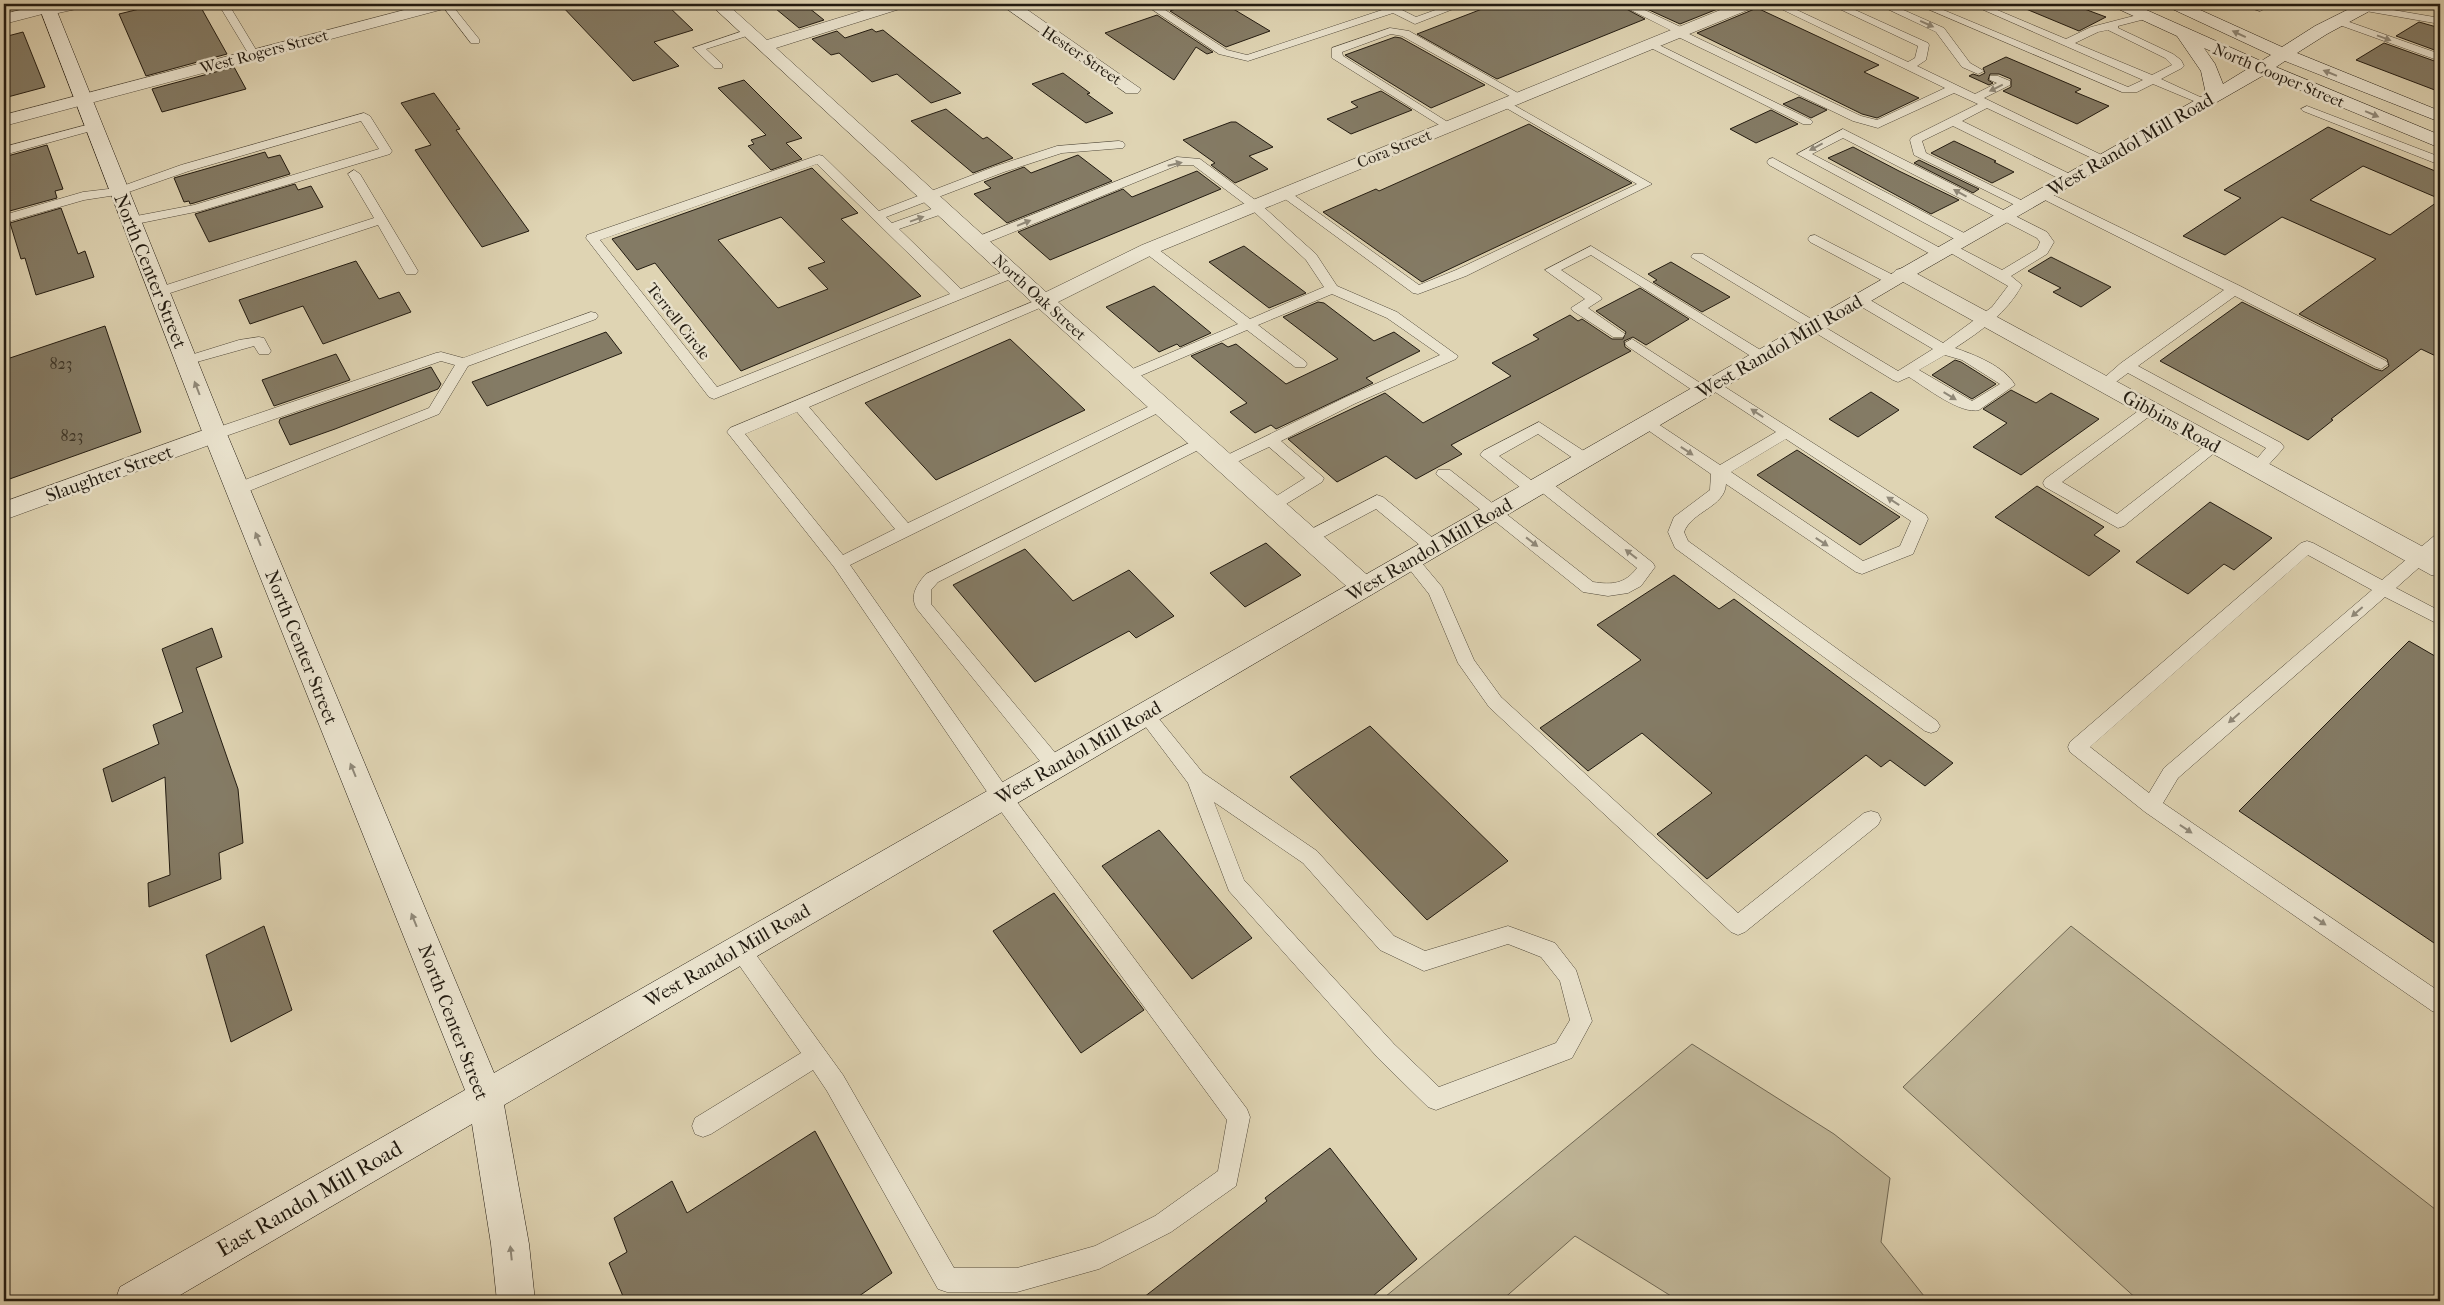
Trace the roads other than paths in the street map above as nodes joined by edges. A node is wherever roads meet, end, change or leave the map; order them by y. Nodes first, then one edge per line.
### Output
1 (86, 4) edge
2 (377, 4) edge
3 (445, 4) edge
4 (718, 4) edge
5 (900, 4) edge
6 (1008, 4) edge
7 (1149, 4) edge
8 (1461, 4) edge
9 (1624, 4) edge
10 (1749, 4) edge
11 (1776, 4) edge
12 (1834, 4) edge
13 (1882, 4) edge
14 (1921, 4) edge
15 (1975, 4) edge
16 (2120, 4) edge
17 (2174, 4) edge
18 (2243, 4) edge
19 (2269, 4) edge
20 (2368, 6) edge
21 (1397, 7) edge
22 (48, 8) edge
23 (227, 10) dead end
24 (2146, 16) junction
25 (4, 19) edge
26 (388, 19) junction
27 (2338, 21) junction
28 (2440, 21) edge
29 (2112, 26) junction
30 (2178, 31) junction
31 (749, 32) junction
32 (1680, 32) junction
33 (2052, 37) junction
34 (475, 42) dead end
35 (2066, 43) junction
36 (1651, 44) junction
37 (764, 46) junction
38 (2028, 47) junction
39 (253, 53) junction
40 (2284, 54) junction
41 (2440, 58) edge
42 (718, 66) dead end
43 (1908, 66) junction
44 (2263, 68) junction
45 (1978, 71) dead end
46 (1994, 78) dead end
47 (2153, 80) junction
48 (1955, 88) junction
49 (1132, 89) dead end
50 (1975, 98) junction
51 (84, 99) junction
52 (2210, 99) junction
53 (1512, 100) junction
54 (1987, 104) junction
55 (2307, 109) dead end
56 (2440, 117) edge
57 (4, 120) edge
58 (1953, 121) junction
59 (1807, 122) dead end
60 (1448, 126) junction
61 (94, 127) junction
62 (2440, 142) edge
63 (1119, 145) dead end
64 (4, 151) edge
65 (2437, 156) edge
66 (2104, 159) junction
67 (1773, 162) dead end
68 (354, 174) dead end
69 (2070, 179) junction
70 (119, 191) junction
71 (1283, 194) junction
72 (938, 203) junction
73 (1254, 205) junction
74 (2024, 205) junction
75 (877, 216) junction
76 (4, 219) edge
77 (131, 220) junction
78 (381, 220) junction
79 (890, 228) junction
80 (1815, 239) dead end
81 (979, 241) junction
82 (1951, 247) junction
83 (1149, 249) junction
84 (1698, 257) dead end
85 (411, 271) dead end
86 (1013, 273) junction
87 (2002, 276) junction
88 (1898, 277) junction
89 (1332, 288) junction
90 (2236, 289) junction
91 (159, 292) junction
92 (959, 295) junction
93 (1860, 300) junction
94 (1044, 301) junction
95 (591, 316) dead end
96 (1986, 319) junction
97 (1248, 324) junction
98 (1815, 326) junction
99 (1618, 334) dead end
100 (1632, 343) dead end
101 (1945, 350) junction
102 (264, 351) dead end
103 (1762, 357) junction
104 (186, 361) junction
105 (463, 363) junction
106 (1300, 364) dead end
107 (2381, 364) dead end
108 (2126, 366) junction
109 (1908, 370) junction
110 (1128, 376) junction
111 (2104, 384) junction
112 (1708, 388) junction
113 (800, 405) junction
114 (1161, 406) junction
115 (2150, 409) junction
116 (1647, 423) junction
117 (1787, 432) junction
118 (215, 434) junction
119 (1270, 440) junction
120 (1201, 442) junction
121 (2216, 445) junction
122 (1585, 459) junction
123 (1224, 462) junction
124 (2257, 468) junction
125 (1719, 473) junction
126 (1444, 474) dead end
127 (1537, 486) junction
128 (238, 489) junction
129 (1273, 506) junction
130 (4, 511) edge
131 (1494, 512) junction
132 (906, 531) junction
133 (1308, 538) junction
134 (2440, 540) edge
135 (1433, 547) junction
136 (1410, 560) junction
137 (840, 563) junction
138 (2430, 563) edge
139 (1364, 587) junction
140 (2385, 587) junction
141 (2440, 619) edge
142 (1145, 714) junction
143 (1931, 726) dead end
144 (1054, 766) junction
145 (1196, 779) junction
146 (1002, 796) junction
147 (2152, 806) junction
148 (1871, 819) dead end
149 (739, 948) junction
150 (2440, 1004) edge
151 (815, 1056) junction
152 (486, 1095) junction
153 (703, 1126) dead end
154 (134, 1301) edge
155 (516, 1301) edge

1 - 22 lane
2 - 26 main road
3 - 26 main road, West Rogers Street
3 - 34 lane
4 - 31 main road, North Oak Street
5 - 37 main road
6 - 49 main road, Hester Street
7 - 21 lane
8 - 21 lane
9 - 32 lane
10 - 32 main road, Cora Street
11 - 43 lane
12 - 43 lane
13 -> 45 lane
14 - 38 lane
15 - 33 lane
16 - 24 main road, North Cooper Street
40 -> 17 main road, North Cooper Street
18 - 19 lane
20 - 27 main road, West Randol Mill Road
20 - 28 lane
22 - 25 main road
22 - 51 main road, North Center Street
23 - 39 lane
24 - 29 lane
24 - 30 main road, North Cooper Street
26 - 39 main road, West Rogers Street
27 - 40 main road, West Randol Mill Road
27 -> 41 lane
29 - 35 lane
29 - 47 lane
30 - 44 main road, North Cooper Street
30 - 52 main road
31 - 37 main road, North Oak Street
31 - 42 lane
32 - 36 main road, Cora Street
32 - 48 lane
33 - 35 lane
33 - 38 lane
35 - 47 lane
36 - 53 main road, Cora Street
36 - 59 lane
37 - 72 main road, North Oak Street
38 - 47 lane
39 - 51 main road, West Rogers Street
40 - 44 main road, West Randol Mill Road
56 -> 40 main road, North Cooper Street
43 - 48 lane
44 - 52 main road, West Randol Mill Road
44 -> 62 main road, North Cooper Street
46 -> 50 lane
47 - 52 lane
48 - 50 lane
50 - 54 lane
51 - 57 main road, West Rogers Street
51 - 61 main road, North Center Street
52 - 66 main road, West Randol Mill Road
53 - 60 main road, Cora Street
53 - 60 lane
53 - 71 lane
54 - 58 lane
54 - 66 lane
55 - 65 lane
58 - 69 lane
58 - 74 lane
60 - 71 main road, Cora Street
61 - 64 lane
61 - 70 main road, North Center Street
63 - 72 lane
66 - 69 main road, West Randol Mill Road
67 - 82 lane
68 - 78 lane
69 - 74 main road, West Randol Mill Road
70 - 76 lane
70 - 77 main road, North Center Street
70 - 77 lane
71 - 73 main road, Cora Street
72 - 75 lane
79 -> 72 lane
72 - 81 main road, North Oak Street
81 -> 73 lane
73 - 83 main road, Cora Street
73 - 89 lane
74 - 82 main road, West Randol Mill Road
74 -> 82 lane
74 - 87 lane
74 - 90 lane
75 - 79 lane, Terrell Circle
75 - 92 lane, Terrell Circle
77 - 91 main road, North Center Street
78 - 85 lane
78 - 91 lane
79 - 92 lane, Terrell Circle
80 - 88 lane
81 - 86 main road, North Oak Street
82 - 87 lane
82 - 88 main road, West Randol Mill Road
83 - 94 main road, Cora Street
83 - 97 lane
84 - 98 lane
86 - 92 lane
86 - 94 main road, North Oak Street
87 - 96 lane
88 - 93 main road, West Randol Mill Road
88 - 96 main road, Gibbins Road
89 - 97 lane
89 - 119 lane
90 - 107 lane
90 - 108 lane
91 - 104 main road, North Center Street
93 - 98 main road, West Randol Mill Road
93 - 101 lane
94 - 110 main road, North Oak Street
94 - 113 lane
95 - 105 lane
96 - 101 lane
96 - 111 main road, Gibbins Road
97 - 106 lane
97 - 110 lane
98 - 103 main road, West Randol Mill Road
98 - 109 lane
99 - 103 lane
100 - 112 lane
101 - 109 lane
109 -> 101 lane
102 - 104 lane
103 - 112 main road, West Randol Mill Road
118 -> 104 main road, North Center Street
105 - 118 lane
105 - 128 lane
108 - 111 lane
108 - 124 lane
110 - 114 main road, North Oak Street
111 - 115 main road, Gibbins Road
112 - 116 main road, West Randol Mill Road
117 -> 112 lane
113 - 132 lane
113 - 137 lane
114 - 120 main road, North Oak Street
114 - 132 lane
115 - 121 main road, Gibbins Road
115 - 121 lane
116 - 122 main road, West Randol Mill Road
116 -> 125 lane
117 - 125 lane
125 -> 117 lane
118 - 128 main road, North Center Street
118 - 130 main road, Slaughter Street
119 - 123 lane
119 - 129 lane
120 - 123 main road, North Oak Street
120 - 144 lane
121 - 124 main road, Gibbins Road
122 - 127 main road, West Randol Mill Road
122 - 127 lane
123 - 129 main road, North Oak Street
124 - 138 main road, Gibbins Road
125 - 143 lane
126 - 131 lane
127 - 131 main road, West Randol Mill Road
131 -> 127 lane
152 -> 128 main road, North Center Street
129 - 133 main road, North Oak Street
131 - 135 main road, West Randol Mill Road
132 - 137 lane
133 - 135 lane
133 - 139 main road, North Oak Street
134 - 138 lane
135 - 136 main road, West Randol Mill Road
136 - 139 main road, West Randol Mill Road
136 - 148 lane
137 - 146 lane
138 - 140 lane
139 - 142 main road, West Randol Mill Road
140 - 141 lane
140 -> 147 lane
140 - 147 lane
142 - 144 main road, West Randol Mill Road
142 - 145 lane
144 - 146 main road, West Randol Mill Road
145 - 145 lane
146 - 149 main road, West Randol Mill Road
146 - 151 lane
147 -> 150 lane
149 - 151 lane
149 - 152 main road, West Randol Mill Road
151 - 153 lane
152 - 154 main road, East Randol Mill Road
155 -> 152 main road, North Center Street

